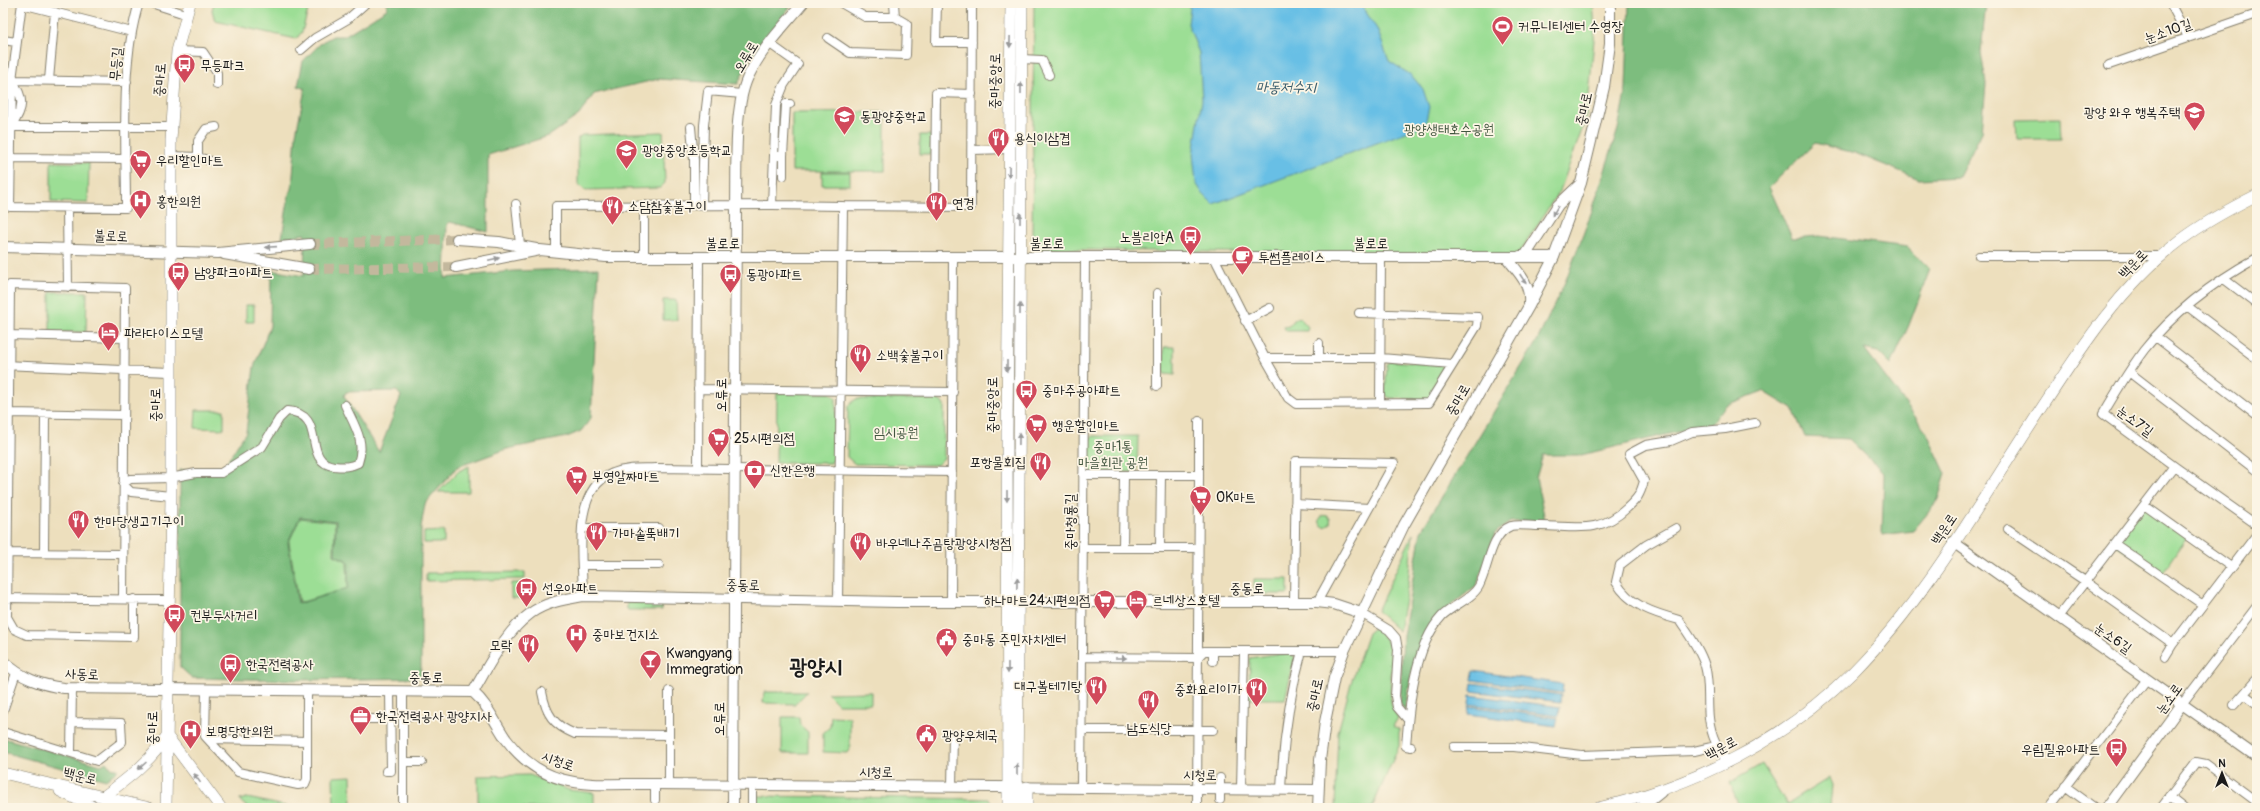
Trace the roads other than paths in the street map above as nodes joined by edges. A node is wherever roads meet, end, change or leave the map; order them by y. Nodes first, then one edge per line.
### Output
1 (22, 3) edge
2 (139, 3) edge
3 (151, 3) edge
4 (190, 3) edge
5 (366, 3) edge
6 (803, 3) edge
7 (841, 3) edge
8 (894, 3) edge
9 (936, 3) edge
10 (972, 3) edge
11 (1011, 3) edge
12 (1022, 3) edge
13 (1610, 3) edge
14 (2170, 3) edge
15 (55, 12) junction
16 (185, 14) junction
17 (2257, 14) edge
18 (895, 17) junction
19 (132, 32) junction
20 (2188, 37) junction
21 (828, 38) dead end
22 (3, 40) edge
23 (16, 42) junction
24 (972, 42) junction
25 (770, 44) junction
26 (301, 50) dead end
27 (177, 51) junction
28 (1022, 59) junction
29 (2109, 65) dead end
30 (1049, 75) dead end
31 (12, 80) junction
32 (49, 80) junction
33 (127, 82) junction
34 (217, 85) dead end
35 (742, 94) junction
36 (972, 94) junction
37 (790, 104) dead end
38 (7, 127) edge
39 (126, 127) junction
40 (172, 127) junction
41 (216, 127) dead end
42 (691, 127) dead end
43 (1009, 149) junction
44 (972, 150) junction
45 (171, 156) junction
46 (773, 156) junction
47 (783, 156) junction
48 (198, 157) junction
49 (10, 158) junction
50 (126, 159) junction
51 (211, 161) dead end
52 (783, 176) dead end
53 (1581, 183) junction
54 (2257, 195) edge
55 (516, 204) dead end
56 (694, 204) junction
57 (702, 204) junction
58 (644, 205) junction
59 (736, 205) junction
60 (772, 205) junction
61 (843, 206) junction
62 (935, 206) junction
63 (67, 208) junction
64 (457, 239) tunnel mouth
65 (310, 244) tunnel mouth
66 (520, 245) junction
67 (3, 246) edge
68 (68, 248) junction
69 (540, 250) junction
70 (170, 251) junction
71 (556, 251) junction
72 (218, 253) junction
73 (1506, 256) junction
74 (1554, 256) junction
75 (1979, 256) dead end
76 (2161, 256) junction
77 (644, 257) junction
78 (699, 257) junction
79 (736, 257) junction
80 (843, 257) junction
81 (953, 257) junction
82 (1008, 257) junction
83 (1020, 257) junction
84 (1085, 257) junction
85 (1214, 257) junction
86 (1381, 257) junction
87 (2257, 258) edge
88 (456, 267) tunnel mouth
89 (309, 269) tunnel mouth
90 (2224, 279) junction
91 (68, 287) junction
92 (1157, 293) dead end
93 (2257, 304) edge
94 (1529, 306) junction
95 (2187, 306) junction
96 (1270, 308) dead end
97 (1359, 313) dead end
98 (1381, 313) junction
99 (1245, 321) junction
100 (10, 335) junction
101 (2156, 337) junction
102 (124, 338) junction
103 (1319, 343) dead end
104 (1265, 358) junction
105 (1319, 358) junction
106 (1381, 358) junction
107 (2257, 360) edge
108 (1452, 364) junction
109 (6, 365) edge
110 (124, 369) junction
111 (170, 372) junction
112 (2129, 372) junction
113 (1157, 386) dead end
114 (698, 389) junction
115 (735, 389) junction
116 (840, 390) junction
117 (953, 392) junction
118 (1380, 403) junction
119 (345, 406) dead end
120 (10, 413) junction
121 (45, 414) junction
122 (124, 415) junction
123 (2257, 415) edge
124 (1199, 421) dead end
125 (1755, 423) dead end
126 (2174, 466) junction
127 (698, 468) junction
128 (735, 468) junction
129 (840, 469) junction
130 (2257, 471) edge
131 (952, 472) junction
132 (1083, 474) junction
133 (6, 475) edge
134 (1124, 475) junction
135 (1161, 475) junction
136 (1199, 475) junction
137 (170, 478) junction
138 (123, 484) junction
139 (171, 496) junction
140 (1296, 504) junction
141 (2144, 506) junction
142 (1369, 508) junction
143 (2257, 525) edge
144 (582, 528) junction
145 (659, 528) dead end
146 (1676, 528) dead end
147 (2008, 529) dead end
148 (2257, 534) edge
149 (1953, 542) junction
150 (2115, 544) junction
151 (1083, 548) junction
152 (1123, 548) junction
153 (1160, 548) junction
154 (1198, 548) junction
155 (8, 553) junction
156 (44, 553) junction
157 (123, 554) junction
158 (583, 564) junction
159 (659, 565) dead end
160 (2231, 567) junction
161 (2085, 581) junction
162 (584, 596) junction
163 (4, 598) edge
164 (122, 599) junction
165 (134, 599) junction
166 (734, 599) junction
167 (168, 600) junction
168 (838, 601) junction
169 (951, 602) junction
170 (1012, 602) junction
171 (1082, 602) junction
172 (1198, 602) junction
173 (1294, 602) junction
174 (1317, 602) junction
175 (2202, 605) junction
176 (2257, 606) edge
177 (1361, 613) junction
178 (2058, 617) junction
179 (2173, 644) junction
180 (1214, 651) junction
181 (1244, 651) junction
182 (1302, 651) junction
183 (1344, 651) junction
184 (1082, 657) junction
185 (2165, 657) dead end
186 (1197, 658) junction
187 (3, 661) edge
188 (1214, 661) dead end
189 (16, 673) junction
190 (2257, 679) edge
191 (2147, 680) junction
192 (72, 688) junction
193 (167, 690) junction
194 (206, 690) junction
195 (306, 691) junction
196 (390, 691) junction
197 (403, 691) junction
198 (669, 691) dead end
199 (473, 692) junction
200 (542, 692) dead end
201 (2245, 695) junction
202 (2182, 704) junction
203 (2257, 704) edge
204 (2234, 705) dead end
205 (4, 707) edge
206 (403, 716) junction
207 (414, 716) dead end
208 (362, 720) dead end
209 (390, 720) junction
210 (1408, 720) junction
211 (73, 722) junction
212 (1082, 730) junction
213 (1197, 730) junction
214 (1213, 730) dead end
215 (3, 732) edge
216 (953, 734) dead end
217 (668, 735) junction
218 (167, 736) junction
219 (208, 740) junction
220 (307, 741) junction
221 (1716, 746) junction
222 (1411, 747) dead end
223 (1454, 747) dead end
224 (71, 752) junction
225 (2257, 757) edge
226 (403, 762) junction
227 (422, 762) dead end
228 (1728, 763) junction
229 (386, 771) dead end
230 (3, 773) edge
231 (1220, 778) dead end
232 (39, 781) junction
233 (655, 784) junction
234 (668, 784) junction
235 (733, 784) junction
236 (752, 785) junction
237 (2065, 786) junction
238 (952, 787) junction
239 (1017, 787) junction
240 (1080, 788) junction
241 (1197, 789) junction
242 (1220, 789) junction
243 (1241, 789) junction
244 (1280, 790) junction
245 (1318, 790) junction
246 (1661, 792) junction
247 (103, 797) junction
248 (2169, 797) junction
249 (655, 800) dead end
250 (1220, 800) dead end
251 (2257, 802) edge
252 (403, 804) dead end
253 (1615, 806) edge
254 (95, 808) edge
255 (150, 808) edge
256 (166, 808) edge
257 (221, 808) edge
258 (732, 808) edge
259 (752, 808) edge
260 (1008, 808) edge
261 (1018, 808) edge
262 (1027, 808) edge
263 (1197, 808) edge
264 (1318, 808) edge
265 (1598, 808) edge
266 (1641, 808) edge
267 (2049, 808) edge
268 (2095, 808) edge
269 (2106, 808) edge
270 (2161, 808) edge
271 (2183, 808) edge

1 - 15 street
1 - 23 street
2 - 19 street, 무등길
3 - 16 street
4 - 16 main road, 중마로
5 - 26 street
6 - 25 street, 오류로
7 - 18 street
8 - 18 street
9 - 24 street
10 - 24 street
11 -> 43 main road, 중마중앙로
12 - 28 main road, 중마중앙로
13 - 53 street, 중마로
14 - 20 street
15 - 19 street
15 - 32 street
16 - 27 main road, 중마로
17 - 20 street, 눈소10길
18 - 21 street
19 - 33 street, 무등길
20 - 29 street, 눈소10길
22 - 23 street
23 - 31 street
24 - 36 street
25 - 35 street, 오류로
25 - 46 street
27 - 34 street
27 - 40 main road, 중마로
28 - 30 street
83 -> 28 main road, 중마중앙로
31 - 32 street
31 - 38 street
32 - 33 street
33 - 39 street, 무등길
35 - 57 street
35 - 59 street, 오류로
36 - 44 street
36 - 62 street
37 - 47 street
38 - 39 street
38 - 49 street
39 - 40 street
39 - 50 street, 무등길
40 - 45 main road, 중마로
41 - 48 street
42 - 56 street
43 - 44 street
43 -> 82 main road, 중마중앙로
44 - 62 street
45 - 48 street
45 - 70 main road, 중마로
46 - 47 street
46 - 60 street
47 - 52 street
48 - 51 street
49 - 50 street
49 - 63 street
50 - 63 street, 무등길
53 -> 73 street
53 - 74 street, 중마로
54 - 76 main road, 백운로
55 - 66 street
56 - 57 street
56 - 58 street
57 - 59 street
58 - 71 street
58 - 77 street
59 - 60 street
59 - 79 street, 오류로
60 - 61 street
61 - 62 street
61 - 80 street
63 - 68 street
64 - 66 street, 불로로
65 -> 72 street, 불로로
66 - 69 street, 불로로
67 - 68 street, 불로로
68 - 70 street, 불로로
68 - 91 street
69 - 71 street, 불로로
88 -> 69 street, 불로로
70 - 72 street, 불로로
70 - 111 main road, 중마로
71 - 77 street, 불로로
72 - 89 street, 불로로
73 - 74 street, 불로로
73 - 86 street, 불로로
73 -> 94 street
74 - 94 street, 중마로
75 - 76 street
76 - 149 main road, 백운로
77 - 78 street, 불로로
78 - 79 street, 불로로
78 - 114 street
79 - 80 street, 불로로
79 - 115 street, 오류로
80 - 81 street, 불로로
80 - 116 street
81 - 82 street, 불로로
81 - 117 street
82 - 83 street, 불로로
82 -> 170 main road, 중마중앙로
83 - 84 street, 불로로
170 -> 83 main road, 중마중앙로
84 - 85 street, 불로로
84 - 132 street, 중마청룡길
85 - 86 street, 불로로
85 - 99 street
86 - 98 street
87 - 90 street, 눈소7길
90 - 93 street
90 - 95 street, 눈소7길
91 - 100 street
91 - 102 street
92 - 113 street
94 - 177 street, 중마로
95 - 101 street, 눈소7길
95 - 107 street
96 - 99 street
97 - 98 street
98 - 106 street
98 - 108 street
99 - 104 street
100 - 102 street
100 - 109 street
101 - 112 street, 눈소7길
101 - 123 street
102 - 110 street
103 - 105 street
104 - 105 street
104 - 118 street
105 - 106 street
106 - 108 street
106 - 118 street
108 - 118 street
109 - 110 street
109 - 120 street
110 - 111 street
110 - 122 street
111 - 137 main road, 중마로
112 - 126 street, 눈소7길
112 - 130 street
114 - 115 street
114 - 127 street
115 - 116 street
115 - 128 street, 오류로
116 - 117 street
116 - 129 street
117 - 131 street
119 - 137 street
120 - 121 street
120 - 133 street
121 - 122 street
121 - 156 street
122 - 138 street
124 - 136 street
125 - 210 street
126 - 141 street
126 - 143 street
127 - 128 street
127 - 144 street
128 - 129 street
128 - 166 street, 오류로
129 - 131 street
129 - 168 street
131 - 169 street
132 - 134 street
132 - 151 street, 중마청룡길
133 - 155 street
134 - 135 street
134 - 152 street
135 - 136 street
135 - 153 street
136 - 154 street
137 - 138 street
137 - 139 main road, 중마로
138 - 139 street
138 - 157 street
139 - 167 main road, 중마로
140 - 142 street
140 - 142 street
140 - 173 street
141 - 150 street
141 - 160 street
142 - 174 street
144 - 145 street
144 - 158 street
146 - 221 street
147 - 161 street
148 - 160 street
149 - 178 street, 눈소6길
149 - 228 main road, 백운로
150 - 161 street
150 - 175 street
151 - 152 street
151 - 171 street, 중마청룡길
152 - 153 street
153 - 154 street
154 - 172 street
155 - 156 street
155 - 163 street
156 - 157 street
157 - 164 street
158 - 159 street
158 - 162 street
160 - 175 street
161 - 178 street
161 - 179 street
162 - 166 street, 중동로
162 - 199 street, 중동로
163 - 164 street
163 - 165 street
164 - 165 street
165 - 167 street
166 - 168 street, 중동로
166 - 235 street, 오류로
167 - 193 main road, 중마로
168 - 169 street, 중동로
169 - 170 street, 중동로
170 - 171 street, 중동로
170 - 239 main road, 중마중앙로
171 - 172 street, 중동로
171 - 184 street, 중마청룡길
172 - 173 street, 중동로
172 - 186 street
173 - 174 street, 중동로
174 - 177 street, 중동로
175 - 179 street
176 - 202 street, 눈소로
177 - 183 street, 중마로
177 - 210 street
178 - 191 street, 눈소6길
179 - 185 street
180 - 181 street
180 - 186 street
180 - 188 street
181 - 182 street
181 - 243 street
182 - 183 street
182 - 244 street
183 - 245 street, 중마로
184 -> 186 street
184 - 212 street, 중마청룡길
186 - 213 street
187 - 189 street, 사동로
189 - 192 street, 사동로
189 - 205 street
190 - 201 street
191 - 202 street, 눈소6길
191 - 237 street
192 - 193 street, 사동로
192 - 211 street
193 - 194 street, 중동로
193 - 218 main road, 중마로
194 - 195 street, 중동로
194 - 219 street
195 - 196 street, 중동로
195 - 220 street
196 - 197 street, 중동로
196 - 209 street
197 - 199 street, 중동로
197 - 206 street
198 - 217 street
199 - 233 street, 시청로
200 - 217 street
201 - 203 street
201 - 204 street
202 - 225 street, 눈소6길
202 - 269 street, 눈소로
206 - 207 street
206 - 226 street
208 - 209 street
209 - 229 street
210 - 222 street
211 - 224 street
211 - 224 street
212 - 213 street
212 - 240 street, 중마청룡길
213 - 214 street
213 - 241 street
215 - 224 street
216 - 238 street
217 - 234 street
218 -> 247 main road
218 - 256 main road, 중마로
257 -> 218 main road
219 - 220 street
219 - 220 street
221 - 223 street
221 - 228 street
226 - 227 street
226 - 252 street
228 - 246 main road, 백운로
230 - 232 main road, 백운로
231 - 242 street
232 - 247 main road, 백운로
232 - 254 main road
233 - 234 street, 시청로
233 - 249 street
234 - 235 street, 시청로
235 - 236 street, 시청로
235 - 258 street, 오류로
236 - 238 street, 시청로
236 - 259 street
237 - 267 street
237 - 268 street
238 - 239 street, 시청로
239 - 240 street, 시청로
239 - 260 main road, 중마중앙로
239 - 261 main road, 중마중앙로
239 - 262 main road
240 - 241 street, 시청로
241 - 242 street, 시청로
241 - 263 street
242 - 243 street, 시청로
242 - 250 street
243 - 244 street, 시청로
244 - 245 street, 시청로
245 - 264 street, 중마로
246 - 253 main road, 백운로
246 - 266 street
247 - 255 main road, 백운로
248 - 251 street
248 - 270 street
248 - 271 street
253 - 265 main road, 백운로

